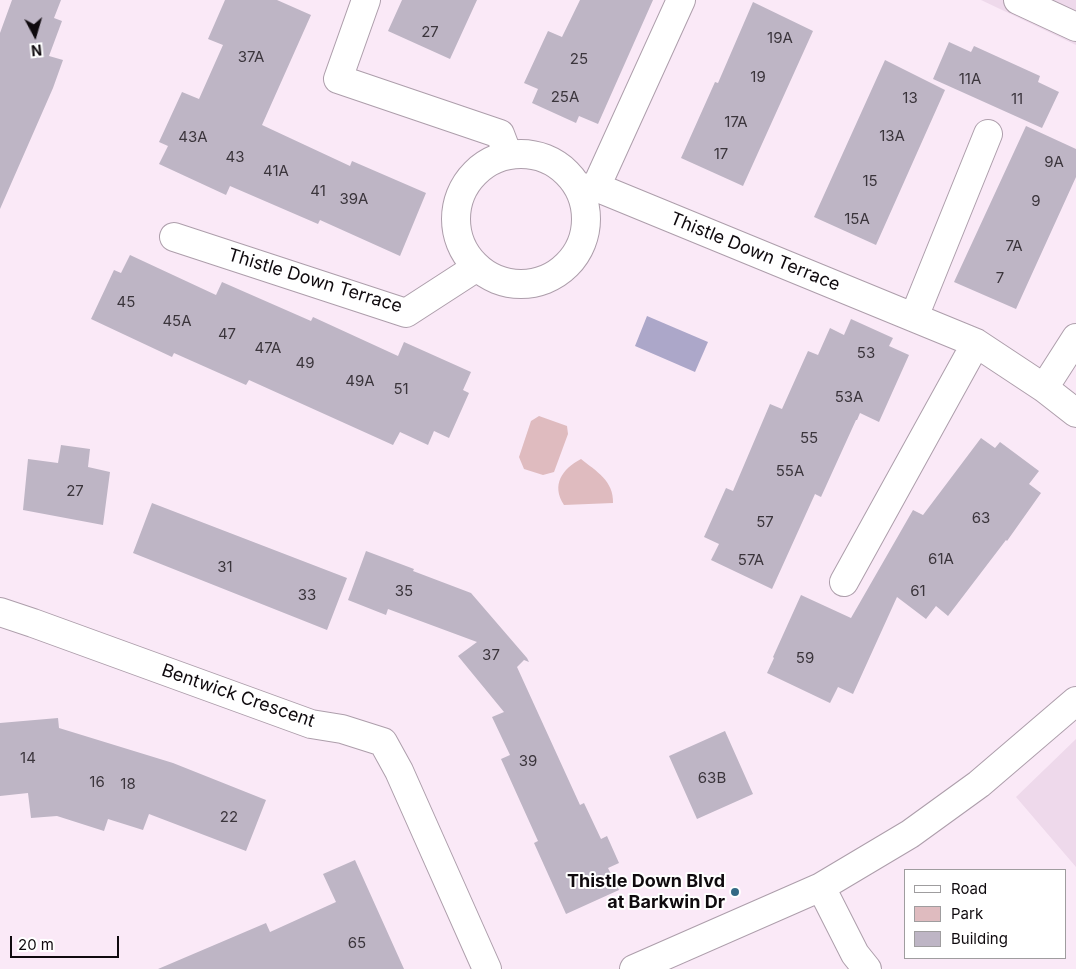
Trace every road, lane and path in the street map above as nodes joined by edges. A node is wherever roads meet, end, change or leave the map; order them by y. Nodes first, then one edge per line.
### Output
1 (366, 0) edge
2 (681, 0) edge
3 (1018, 0) edge
4 (1076, 27) edge
5 (988, 134) dead end
6 (508, 155) junction
7 (588, 187) junction
8 (174, 237) dead end
9 (476, 267) junction
10 (914, 317) junction
11 (1076, 338) edge
12 (976, 343) junction
13 (1044, 388) junction
14 (1076, 412) edge
15 (844, 582) dead end
16 (0, 612) edge
17 (1076, 701) edge
18 (821, 887) junction
19 (487, 969) edge
20 (634, 969) edge
21 (867, 969) edge

1 - 6 street
2 - 7 street
3 - 4 street
5 - 10 street
6 - 7 street
6 - 9 street
7 - 9 street
7 - 10 street, Thistle Down Terrace
8 - 9 street, Thistle Down Terrace
10 - 12 street, Thistle Down Terrace
11 - 13 street
12 - 13 street, Thistle Down Terrace
12 - 15 street
13 - 14 street, Thistle Down Terrace
16 - 19 street, Bentwick Crescent
17 - 18 street
18 - 20 street
18 - 21 street

